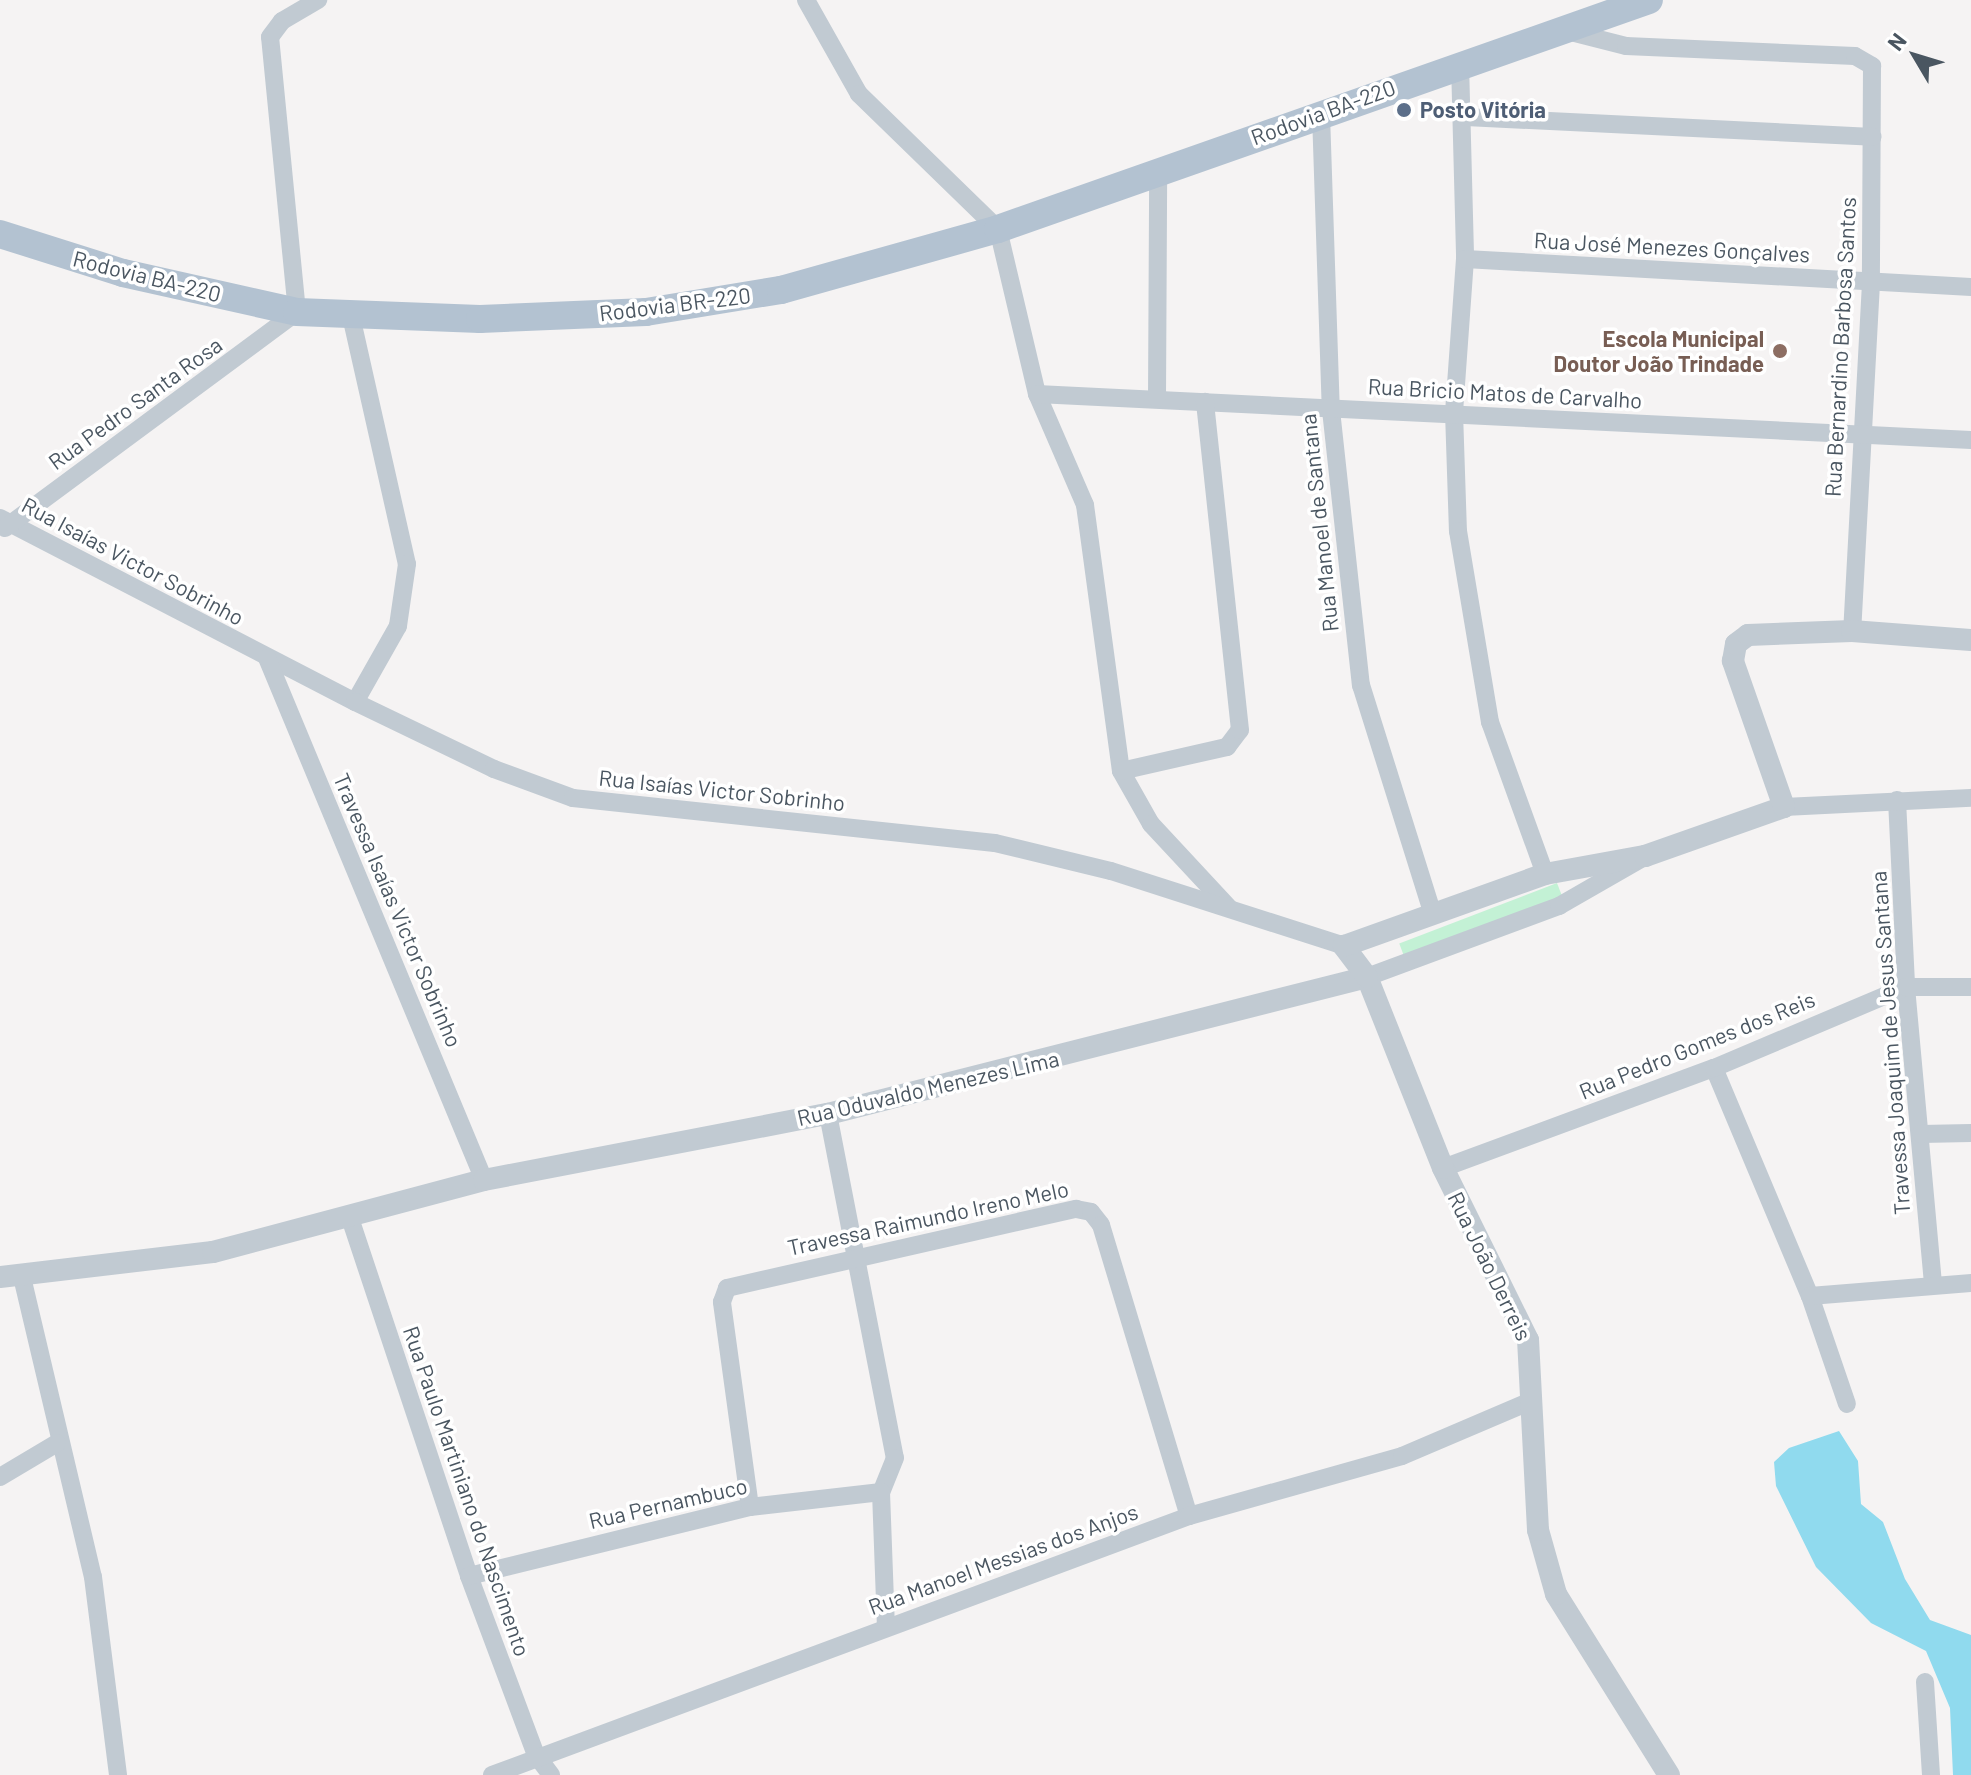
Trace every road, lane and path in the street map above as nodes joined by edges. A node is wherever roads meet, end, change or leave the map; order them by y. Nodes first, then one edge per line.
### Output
1 (318, 0) edge
2 (806, 0) edge
3 (1649, 0) edge
4 (1558, 29) junction
5 (1460, 63) junction
6 (1321, 114) junction
7 (1466, 117) junction
8 (1873, 137) junction
9 (1158, 170) junction
10 (998, 229) junction
11 (0, 234) edge
12 (1465, 259) junction
13 (1871, 283) junction
14 (1971, 287) edge
15 (297, 312) junction
16 (351, 316) junction
17 (1037, 394) junction
18 (1157, 398) junction
19 (1205, 402) junction
20 (1331, 410) junction
21 (1454, 412) junction
22 (1859, 436) junction
23 (1971, 440) edge
24 (4, 524) edge
25 (1852, 631) junction
26 (1971, 640) edge
27 (267, 658) junction
28 (355, 702) junction
29 (1121, 771) junction
30 (1971, 798) edge
31 (1897, 800) junction
32 (1784, 807) junction
33 (1645, 856) junction
34 (1545, 874) junction
35 (1229, 909) junction
36 (1433, 915) junction
37 (1344, 946) junction
38 (1367, 977) junction
39 (1906, 987) junction
40 (1971, 987) edge
41 (1714, 1068) junction
42 (828, 1114) junction
43 (1971, 1133) edge
44 (1921, 1134) junction
45 (1443, 1168) junction
46 (484, 1180) junction
47 (350, 1218) junction
48 (855, 1261) junction
49 (11, 1277) edge
50 (1933, 1283) junction
51 (1971, 1283) edge
52 (1810, 1296) junction
53 (1533, 1400) junction
54 (1847, 1404) dead end
55 (57, 1443) junction
56 (0, 1477) edge
57 (881, 1492) junction
58 (750, 1507) junction
59 (1189, 1516) junction
60 (469, 1576) junction
61 (886, 1627) junction
62 (1925, 1682) dead end
63 (536, 1755) junction
64 (118, 1775) edge
65 (492, 1775) edge
66 (551, 1775) edge
67 (1669, 1775) edge
68 (1931, 1775) edge

1 - 15 street
2 - 10 street
3 - 4 main road, Rodovia BA-220
4 - 5 main road, Rodovia BA-220
4 - 8 street, Rua Bernardino Barbosa Santos
5 - 6 main road, Rodovia BA-220
5 - 7 street
6 - 9 main road, Rodovia BA-220
6 - 20 street, Rua Manoel de Santana
7 - 8 street
7 - 12 street
8 - 13 street, Rua Bernardino Barbosa Santos
9 - 10 main road, Rodovia BA-220
9 - 18 street
10 - 16 main road, Rodovia BR-220
10 - 17 street
11 - 15 main road, Rodovia BA-220
12 - 13 street, Rua José Menezes Gonçalves
12 - 21 street
13 - 14 street, Rua José Menezes Gonçalves
13 - 22 street, Rua Bernardino Barbosa Santos
15 - 16 main road, Rodovia BR-220
15 - 24 street, Rua Pedro Santa Rosa
16 - 28 street
17 - 18 street, Rua Bricio Matos de Carvalho
17 - 29 street
18 - 19 street, Rua Bricio Matos de Carvalho
19 - 20 street, Rua Bricio Matos de Carvalho
19 - 29 street
20 - 21 street, Rua Bricio Matos de Carvalho
20 - 36 street, Rua Manoel de Santana
21 - 22 street, Rua Bricio Matos de Carvalho
21 - 34 street
22 - 23 street, Rua Bricio Matos de Carvalho
22 - 25 street, Rua Bernardino Barbosa Santos
24 - 27 street, Rua Isaías Victor Sobrinho
25 - 26 street
25 - 32 street
27 - 28 street, Rua Isaías Victor Sobrinho
27 - 46 street, Travessa Isaías Victor Sobrinho
28 - 35 street, Rua Isaías Victor Sobrinho
29 - 35 street
30 - 31 street
31 - 32 street
31 - 39 street, Travessa Joaquim de Jesus Santana
32 - 33 street
33 - 34 street
33 - 38 street
34 - 36 street
35 - 37 street, Rua Isaías Victor Sobrinho
36 - 37 street
37 - 38 street, Rua João Derreis
38 - 42 street, Rua Oduvaldo Menezes Lima
38 - 45 street, Rua João Derreis
39 - 40 street, Rua Pedro Gomes dos Reis
39 - 41 street, Rua Pedro Gomes dos Reis
39 - 44 street, Travessa Joaquim de Jesus Santana
41 - 45 street, Rua Pedro Gomes dos Reis
41 - 52 street
42 - 46 street, Rua Oduvaldo Menezes Lima
42 - 48 street
43 - 44 street
44 - 50 street, Travessa Joaquim de Jesus Santana
45 - 53 street, Rua João Derreis
46 - 47 street, Rua Oduvaldo Menezes Lima
47 - 49 street, Rua Oduvaldo Menezes Lima
47 - 60 street, Rua Paulo Martiniano do Nascimento
48 - 57 street
48 - 58 street, Travessa Raimundo Ireno Melo
48 - 59 street, Travessa Raimundo Ireno Melo
49 - 55 street
50 - 51 street
50 - 52 street
52 - 54 street
53 - 59 street, Rua Manoel Messias dos Anjos
53 - 67 street, Rua João Derreis
55 - 56 street
55 - 64 street
57 - 58 street, Rua Pernambuco
57 - 61 street
58 - 60 street, Rua Pernambuco
59 - 61 street, Rua Manoel Messias dos Anjos
60 - 63 street, Rua Paulo Martiniano do Nascimento
61 - 63 street, Rua Manoel Messias dos Anjos
62 - 68 street
63 - 65 street, Rua Manoel Messias dos Anjos
63 - 66 street, Rua Paulo Martiniano do Nascimento

